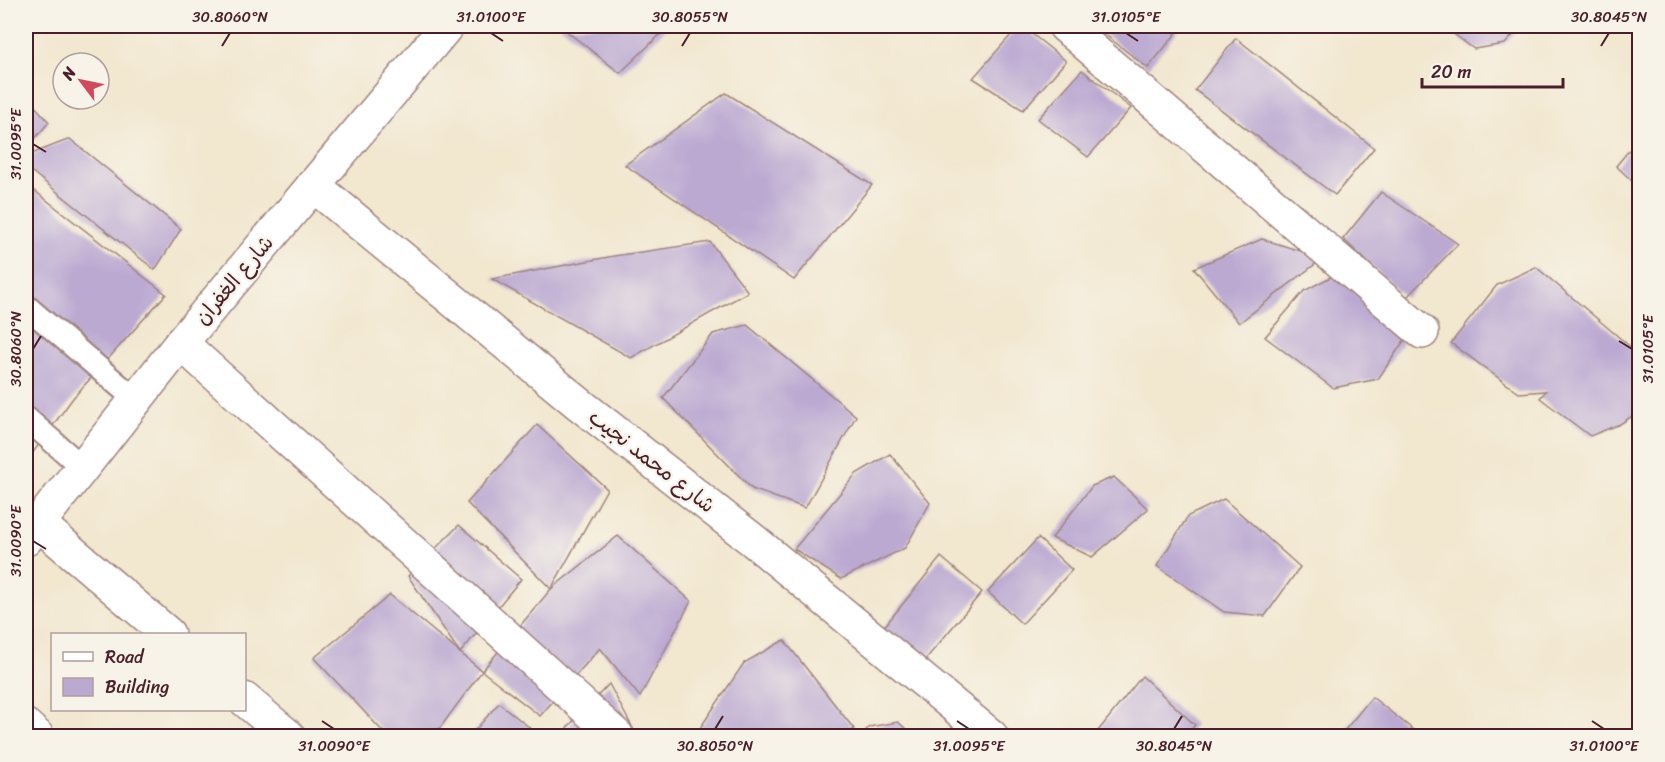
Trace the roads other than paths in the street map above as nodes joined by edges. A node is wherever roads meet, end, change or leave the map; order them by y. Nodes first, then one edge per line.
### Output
1 (447, 26) edge
2 (1065, 26) edge
3 (313, 185) junction
4 (26, 306) edge
5 (1422, 332) dead end
6 (181, 343) junction
7 (136, 400) junction
8 (26, 418) edge
9 (82, 467) junction
10 (30, 525) edge
11 (167, 633) edge
12 (246, 701) edge
13 (26, 726) edge
14 (37, 736) edge
15 (288, 736) edge
16 (617, 736) edge
17 (991, 736) edge

1 - 3 street, شارع الغفران
2 - 5 street
3 - 6 street, شارع الغفران
3 - 17 street, شارع محمد نجيب
4 - 7 lane
6 - 7 street, شارع الغفران
6 - 16 street
7 - 9 street, شارع الغفران
8 - 9 lane
9 - 10 street, شارع الغفران
10 - 11 street
12 - 15 street
13 - 14 street

